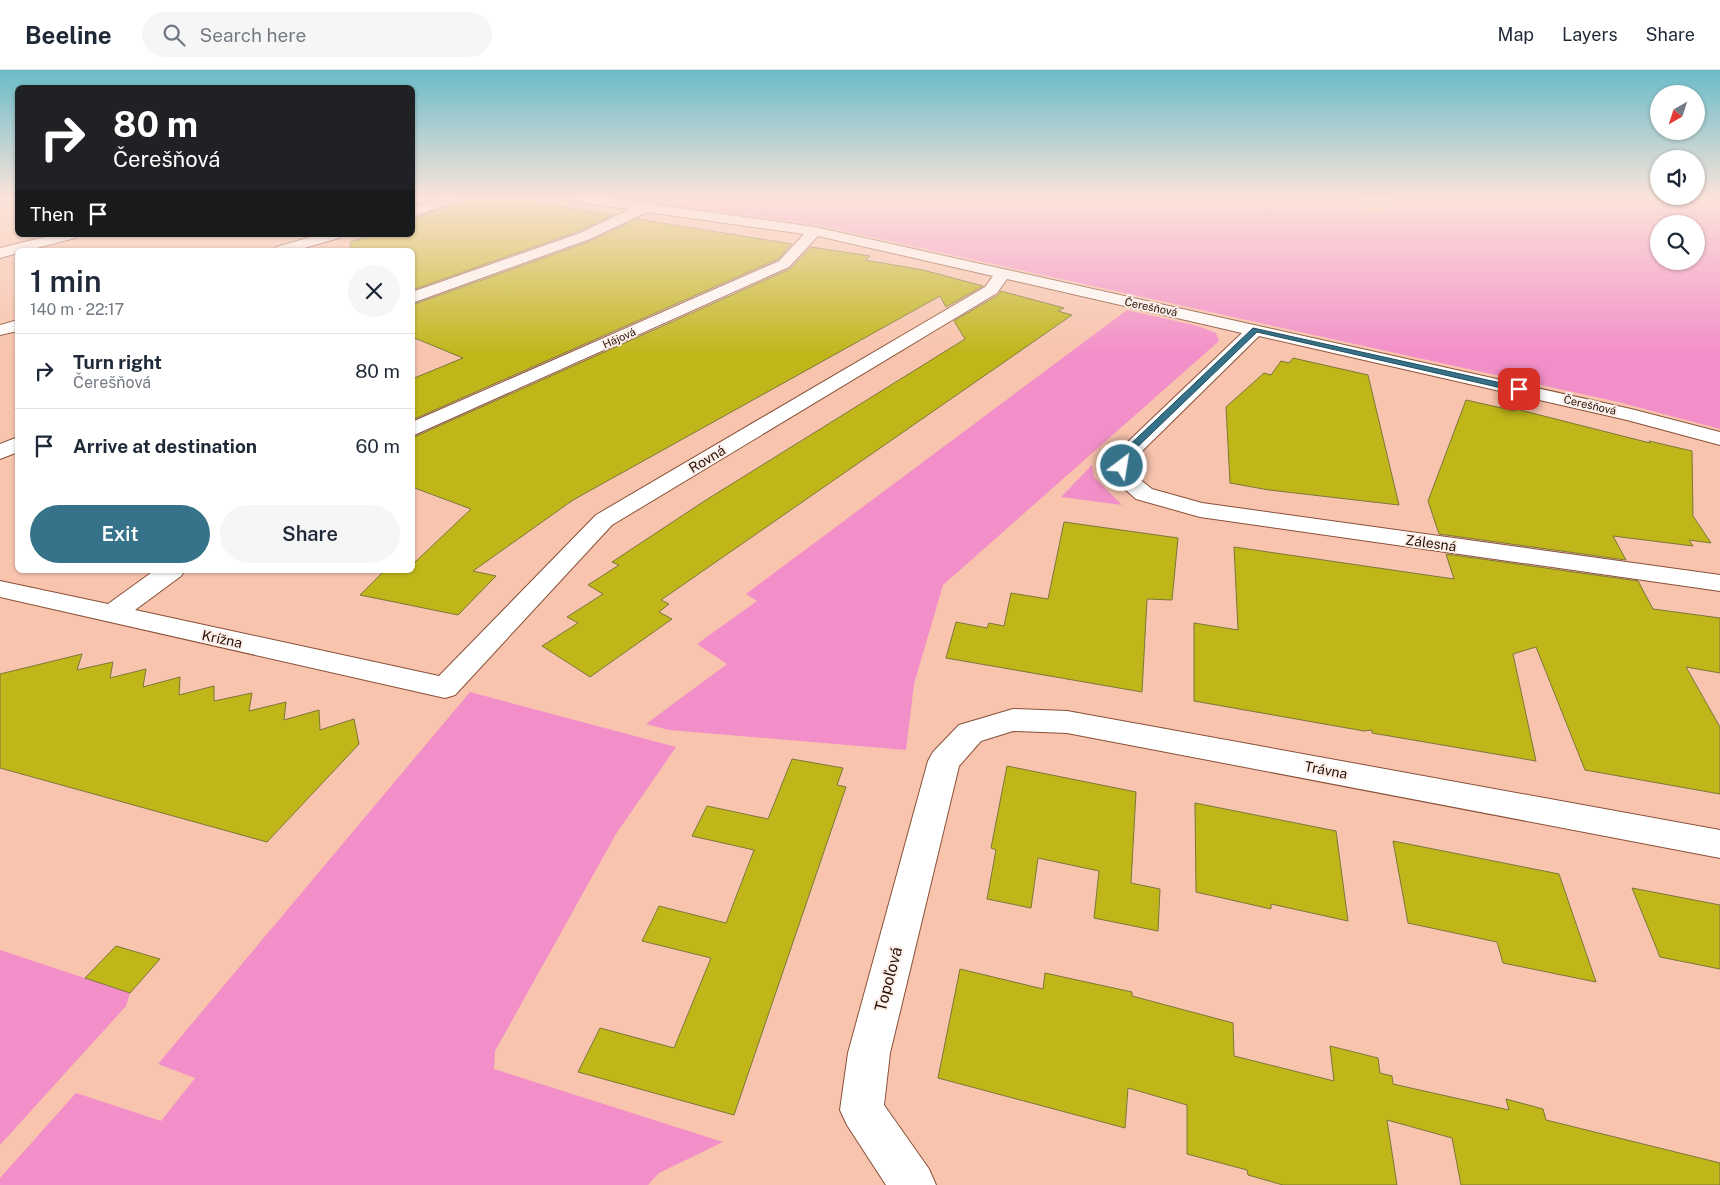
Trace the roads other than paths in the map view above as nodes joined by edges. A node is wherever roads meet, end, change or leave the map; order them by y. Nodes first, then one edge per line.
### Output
1 (546, 250) edge
2 (797, 250) edge
3 (898, 250) edge
4 (1002, 274) junction
5 (415, 297) edge
6 (15, 326) edge
7 (0, 330) edge
8 (1255, 330) junction
9 (415, 429) edge
10 (1720, 439) edge
11 (15, 444) edge
12 (0, 452) edge
13 (168, 573) edge
14 (1720, 583) edge
15 (0, 589) edge
16 (111, 615) junction
17 (445, 688) joint
18 (944, 761) joint
19 (1720, 844) edge
20 (912, 1185) edge

1 - 5 street
2 - 9 street, Hájová
3 - 4 street, Čerešňová
4 - 8 street, Čerešňová
4 - 17 street, Rovná
6 - 7 street
8 - 10 street, Čerešňová
8 - 14 street, Zálesná
11 - 12 street
13 - 16 street
15 - 16 street, Krížna
16 - 17 street, Krížna
18 - 19 street, Trávna
18 - 20 street, Topoľová

